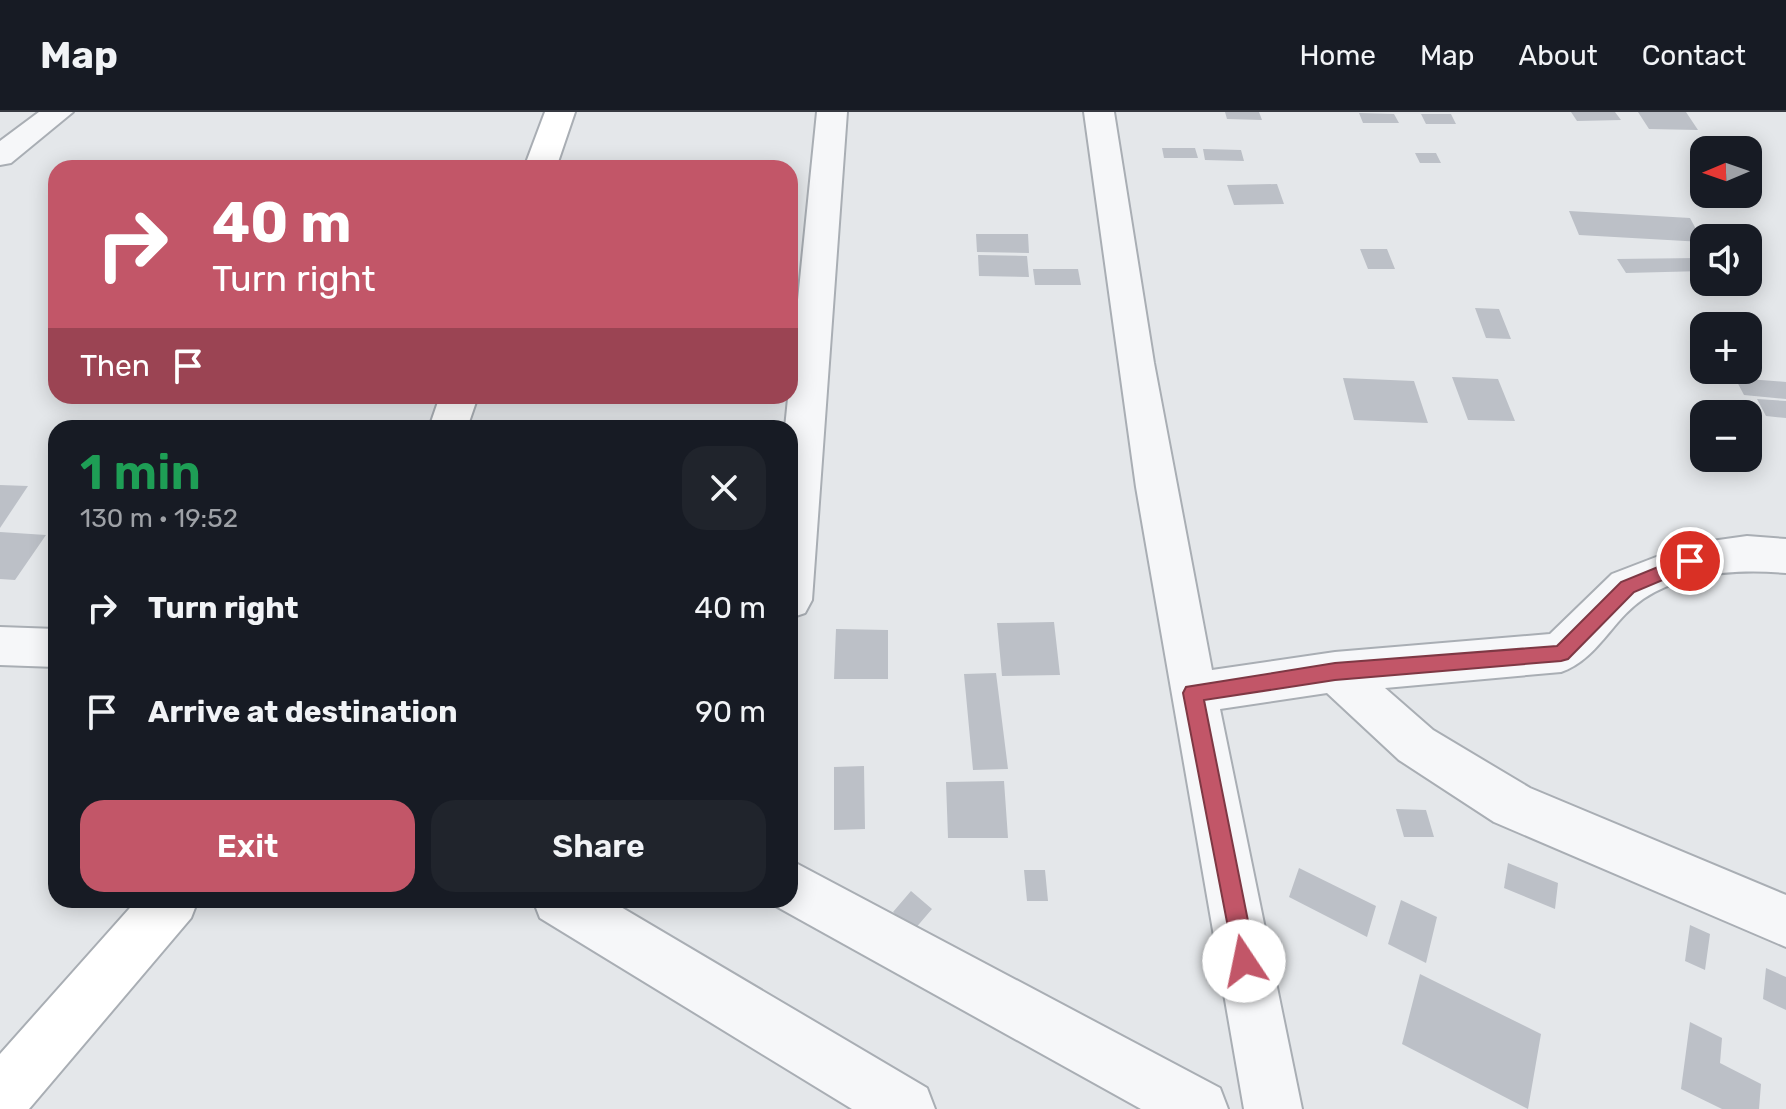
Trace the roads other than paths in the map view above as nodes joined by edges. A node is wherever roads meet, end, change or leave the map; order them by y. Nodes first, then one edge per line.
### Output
1 (58, 112) edge
2 (560, 112) edge
3 (832, 112) edge
4 (1099, 112) edge
5 (0, 156) edge
6 (543, 160) edge
7 (798, 507) edge
8 (1786, 556) edge
9 (0, 646) edge
10 (48, 648) edge
11 (1335, 672) junction
12 (1193, 693) junction
13 (798, 890) edge
14 (165, 908) edge
15 (572, 908) edge
16 (1786, 921) edge
17 (0, 1098) edge
18 (906, 1109) edge
19 (1199, 1109) edge
20 (1273, 1109) edge

1 - 5 street
2 - 6 street
3 - 7 street
4 - 12 street
8 - 11 street
9 - 10 street
11 - 12 street
11 - 16 street
12 - 20 street
13 - 19 street
14 - 17 street
15 - 18 street

